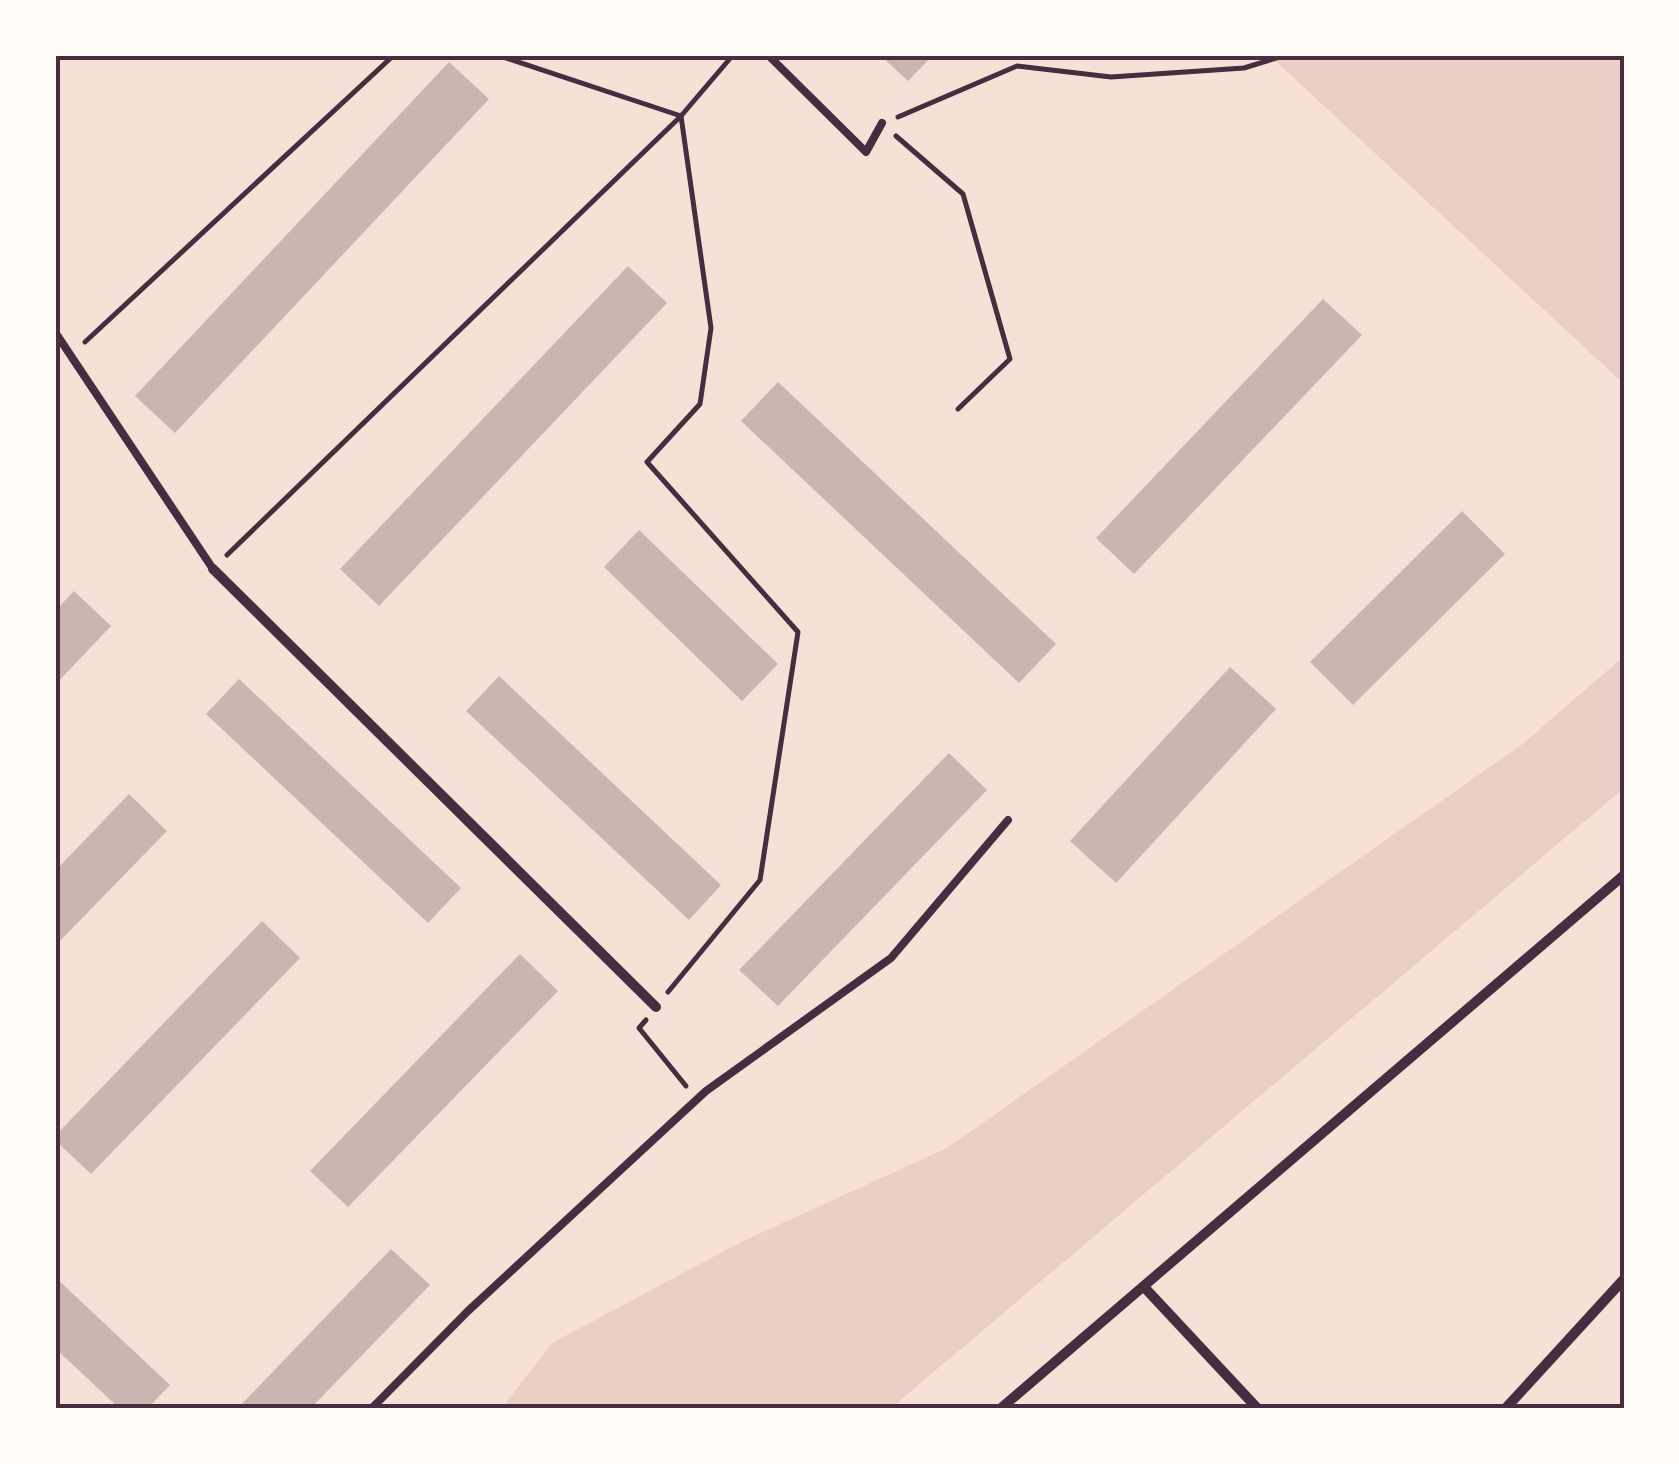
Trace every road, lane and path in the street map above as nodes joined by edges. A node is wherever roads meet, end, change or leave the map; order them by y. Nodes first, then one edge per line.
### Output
1 (394, 55) edge
2 (497, 55) edge
3 (733, 55) edge
4 (768, 55) edge
5 (1286, 55) edge
6 (681, 116) junction
7 (882, 124) junction
8 (55, 332) edge
9 (71, 356) junction
10 (958, 409) dead end
11 (213, 569) junction
12 (1008, 820) dead end
13 (1624, 875) edge
14 (656, 1006) junction
15 (698, 1099) junction
16 (1624, 1280) edge
17 (1145, 1288) junction
18 (371, 1409) edge
19 (1000, 1409) edge
20 (1258, 1409) edge
21 (1505, 1409) edge

1 - 9 path
2 - 6 path
3 - 6 path
4 - 7 lane
5 - 7 path
6 - 11 path
6 - 14 path
7 - 10 path
8 - 9 lane
9 - 11 lane
11 - 14 street
12 - 15 lane
13 - 17 street
14 - 15 path
15 - 18 lane
16 - 21 street
17 - 19 street
17 - 20 street

